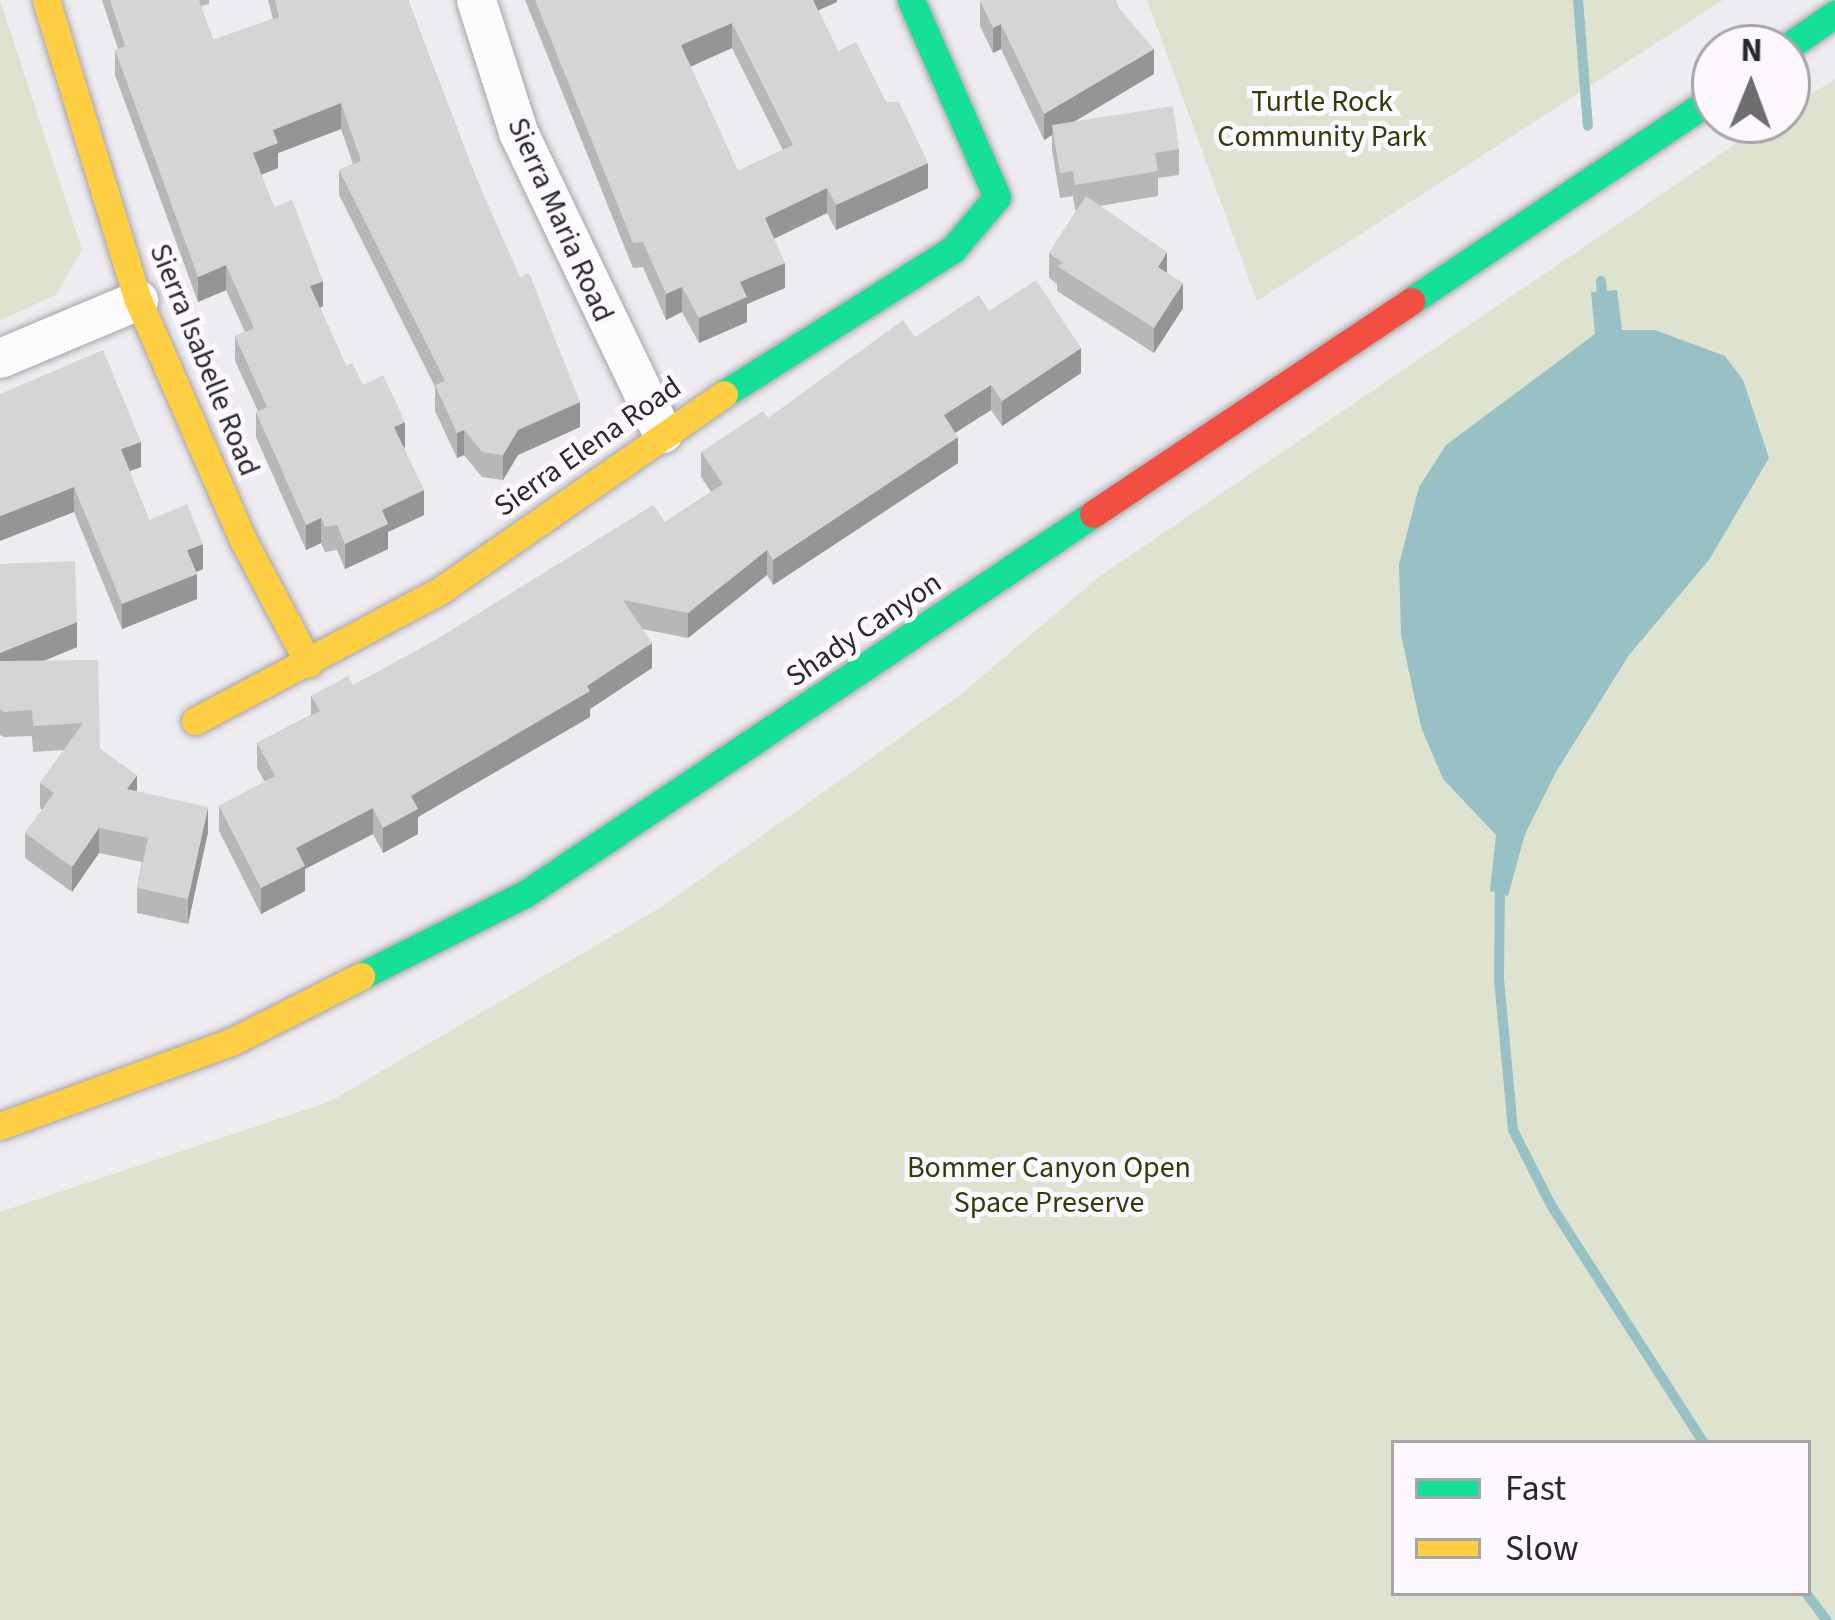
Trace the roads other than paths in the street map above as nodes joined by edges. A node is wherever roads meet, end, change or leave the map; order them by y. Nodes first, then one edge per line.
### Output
1 (46, 0) edge
2 (476, 0) edge
3 (911, 0) edge
4 (1691, 113) edge
5 (138, 300) junction
6 (0, 358) edge
7 (662, 433) junction
8 (309, 664) junction
9 (195, 721) dead end
10 (0, 1126) edge

1 - 5 main road, Sierra Isabelle Road
2 - 7 street, Sierra Maria Road
3 - 7 main road, Sierra Elena Road
4 - 10 main road, Shady Canyon
5 - 6 street
5 - 8 main road, Sierra Isabelle Road
7 - 8 main road, Sierra Elena Road
8 - 9 main road, Sierra Elena Road

